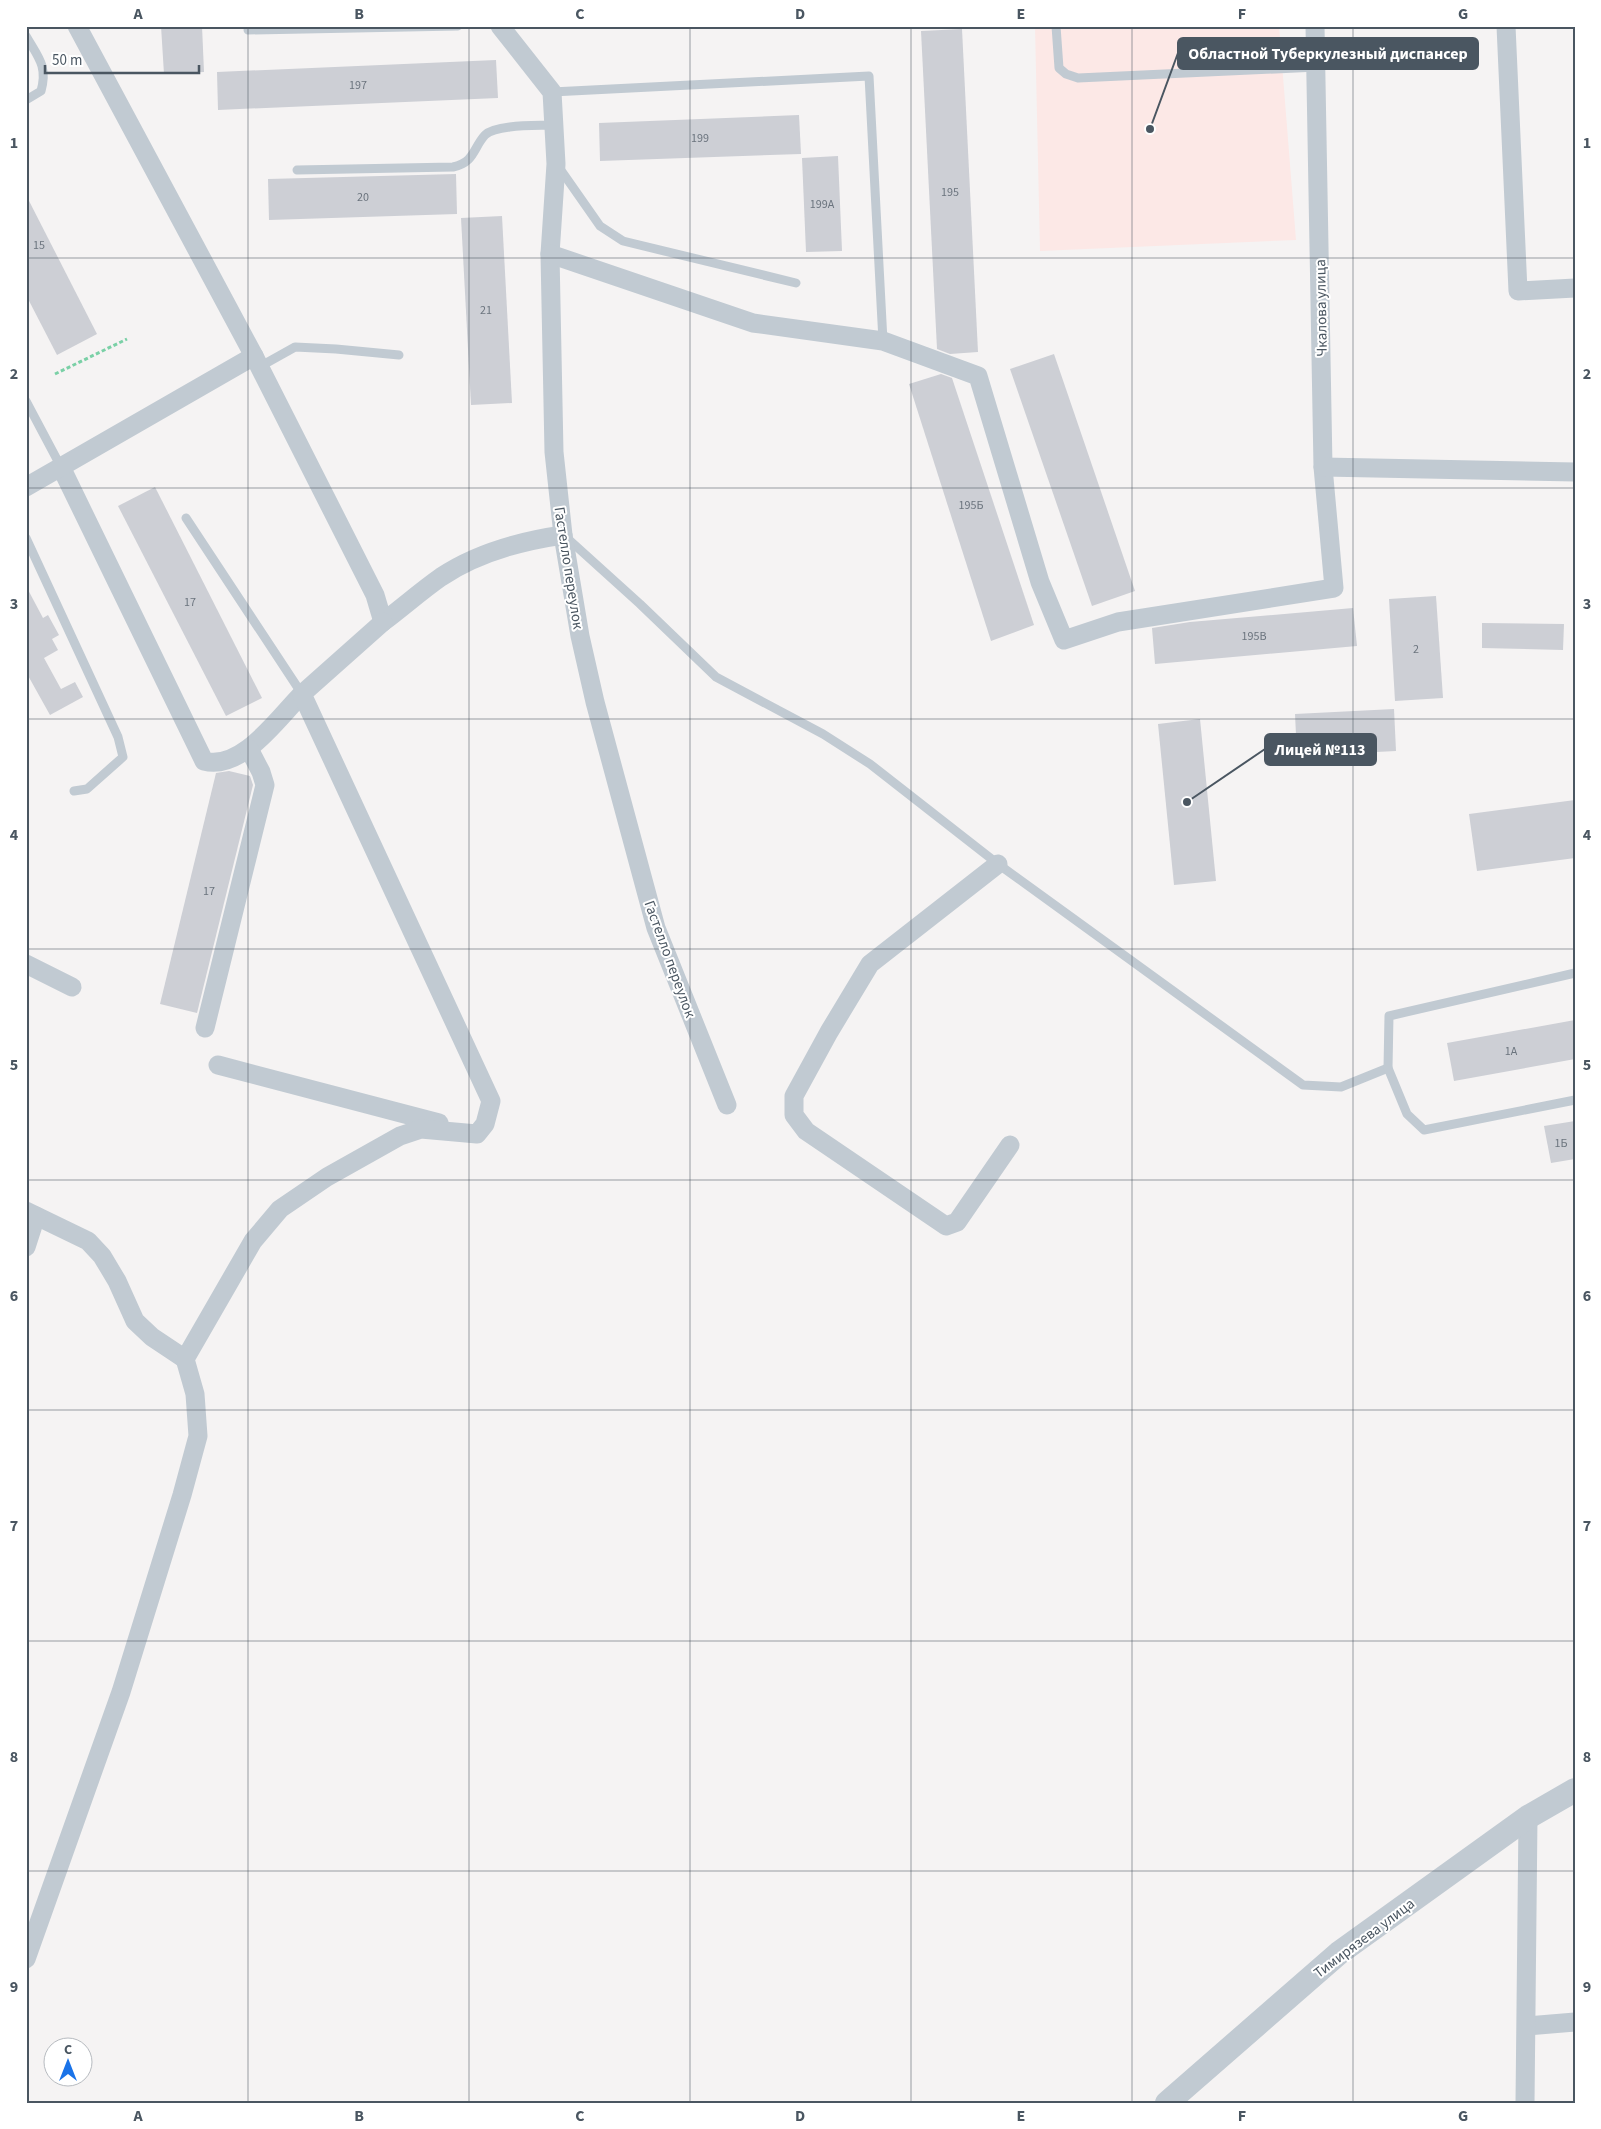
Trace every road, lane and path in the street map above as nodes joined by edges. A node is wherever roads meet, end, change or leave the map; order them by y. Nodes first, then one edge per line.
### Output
1 (77, 26) edge
2 (458, 26) edge
3 (500, 26) edge
4 (1056, 26) edge
5 (1315, 26) edge
6 (1506, 26) edge
7 (248, 30) dead end
8 (26, 36) edge
9 (1317, 67) junction
10 (552, 92) junction
11 (26, 100) edge
12 (554, 125) junction
13 (556, 164) junction
14 (296, 170) dead end
15 (550, 254) junction
16 (796, 283) dead end
17 (1575, 288) edge
18 (127, 340) dead end
19 (883, 341) junction
20 (399, 356) dead end
21 (257, 361) junction
22 (55, 374) dead end
23 (26, 401) edge
24 (61, 467) junction
25 (1323, 467) junction
26 (1575, 472) edge
27 (26, 487) edge
28 (186, 518) dead end
29 (563, 535) junction
30 (26, 538) edge
31 (384, 622) junction
32 (302, 694) junction
33 (249, 749) junction
34 (74, 791) dead end
35 (998, 864) junction
36 (26, 964) edge
37 (1575, 974) edge
38 (72, 987) dead end
39 (205, 1028) dead end
40 (218, 1065) dead end
41 (1388, 1068) junction
42 (1575, 1100) edge
43 (727, 1105) dead end
44 (477, 1134) junction
45 (1010, 1145) dead end
46 (31, 1213) edge
47 (26, 1247) edge
48 (185, 1359) junction
49 (1575, 1790) edge
50 (1528, 1817) junction
51 (26, 1959) edge
52 (1575, 2022) edge
53 (1527, 2026) junction
54 (1167, 2103) edge
55 (1525, 2103) edge

1 - 21 street
2 - 7 lane
3 - 10 street
4 - 9 lane
5 - 9 street, Чкалова улица
6 - 17 street
8 - 11 lane
9 - 25 street, Чкалова улица
10 - 12 street, Гастелло переулок
10 - 19 lane
12 - 13 street, Гастелло переулок
12 - 14 lane
13 - 15 street, Гастелло переулок
13 - 16 lane
15 - 19 street
15 - 29 street, Гастелло переулок
18 - 22 path
19 - 25 street, Чкалова улица
20 - 21 lane
21 - 24 street
21 - 31 street
23 - 24 lane
24 - 27 street
24 - 33 street
25 - 26 street
28 - 32 lane
29 - 31 street
29 - 35 lane
29 - 43 street, Гастелло переулок
30 - 34 lane
31 - 32 street
32 - 33 street
32 - 44 street
33 - 39 street
35 - 41 lane
35 - 45 street
36 - 38 street
37 - 41 lane
40 - 44 street
41 - 42 lane
44 - 48 street
46 - 47 street
46 - 48 street
48 - 51 street
49 - 50 street, Тимирязева улица
50 - 53 street
50 - 54 street, Тимирязева улица
52 - 53 street
53 - 55 street

